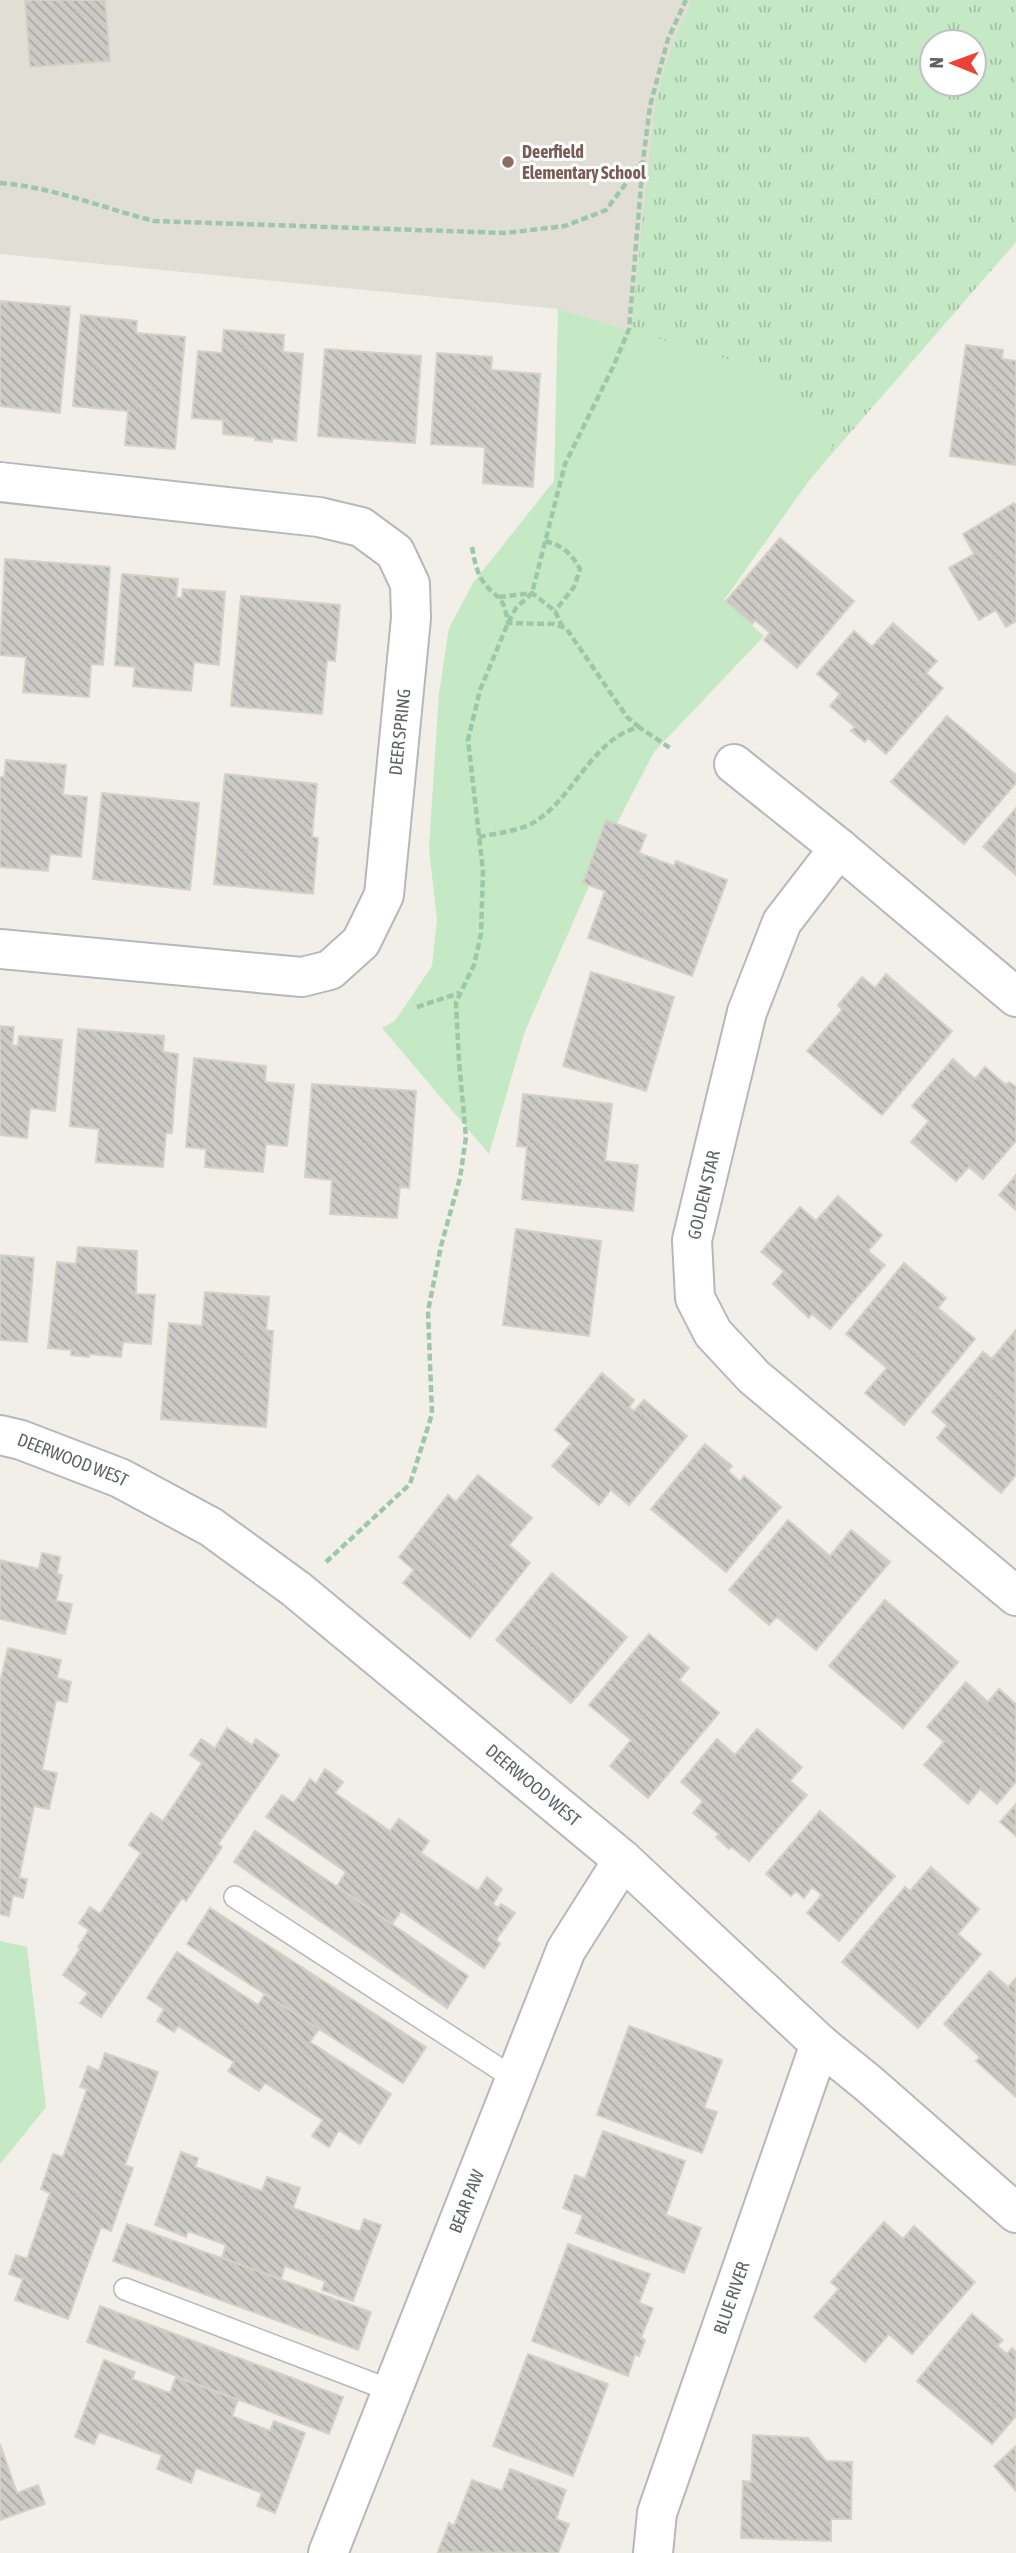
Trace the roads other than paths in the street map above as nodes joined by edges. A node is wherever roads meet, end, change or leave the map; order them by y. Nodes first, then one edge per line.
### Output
1 (0, 482) edge
2 (734, 764) dead end
3 (839, 848) junction
4 (0, 949) edge
5 (1016, 997) edge
6 (0, 1436) edge
7 (1016, 1597) edge
8 (624, 1860) junction
9 (235, 1897) dead end
10 (820, 2044) junction
11 (515, 2079) junction
12 (1016, 2213) edge
13 (125, 2289) dead end
14 (391, 2391) junction
15 (328, 2553) edge
16 (653, 2553) edge

1 - 4 street, DEER SPRING
2 - 3 street
3 - 5 street
3 - 7 street, GOLDEN STAR
6 - 8 street, DEERWOOD WEST
8 - 10 street, DEERWOOD WEST
8 - 11 street, BEAR PAW
9 - 11 lane
10 - 12 street, DEERWOOD WEST
10 - 16 street, BLUE RIVER
11 - 14 street, BEAR PAW
13 - 14 lane
14 - 15 street, BEAR PAW

